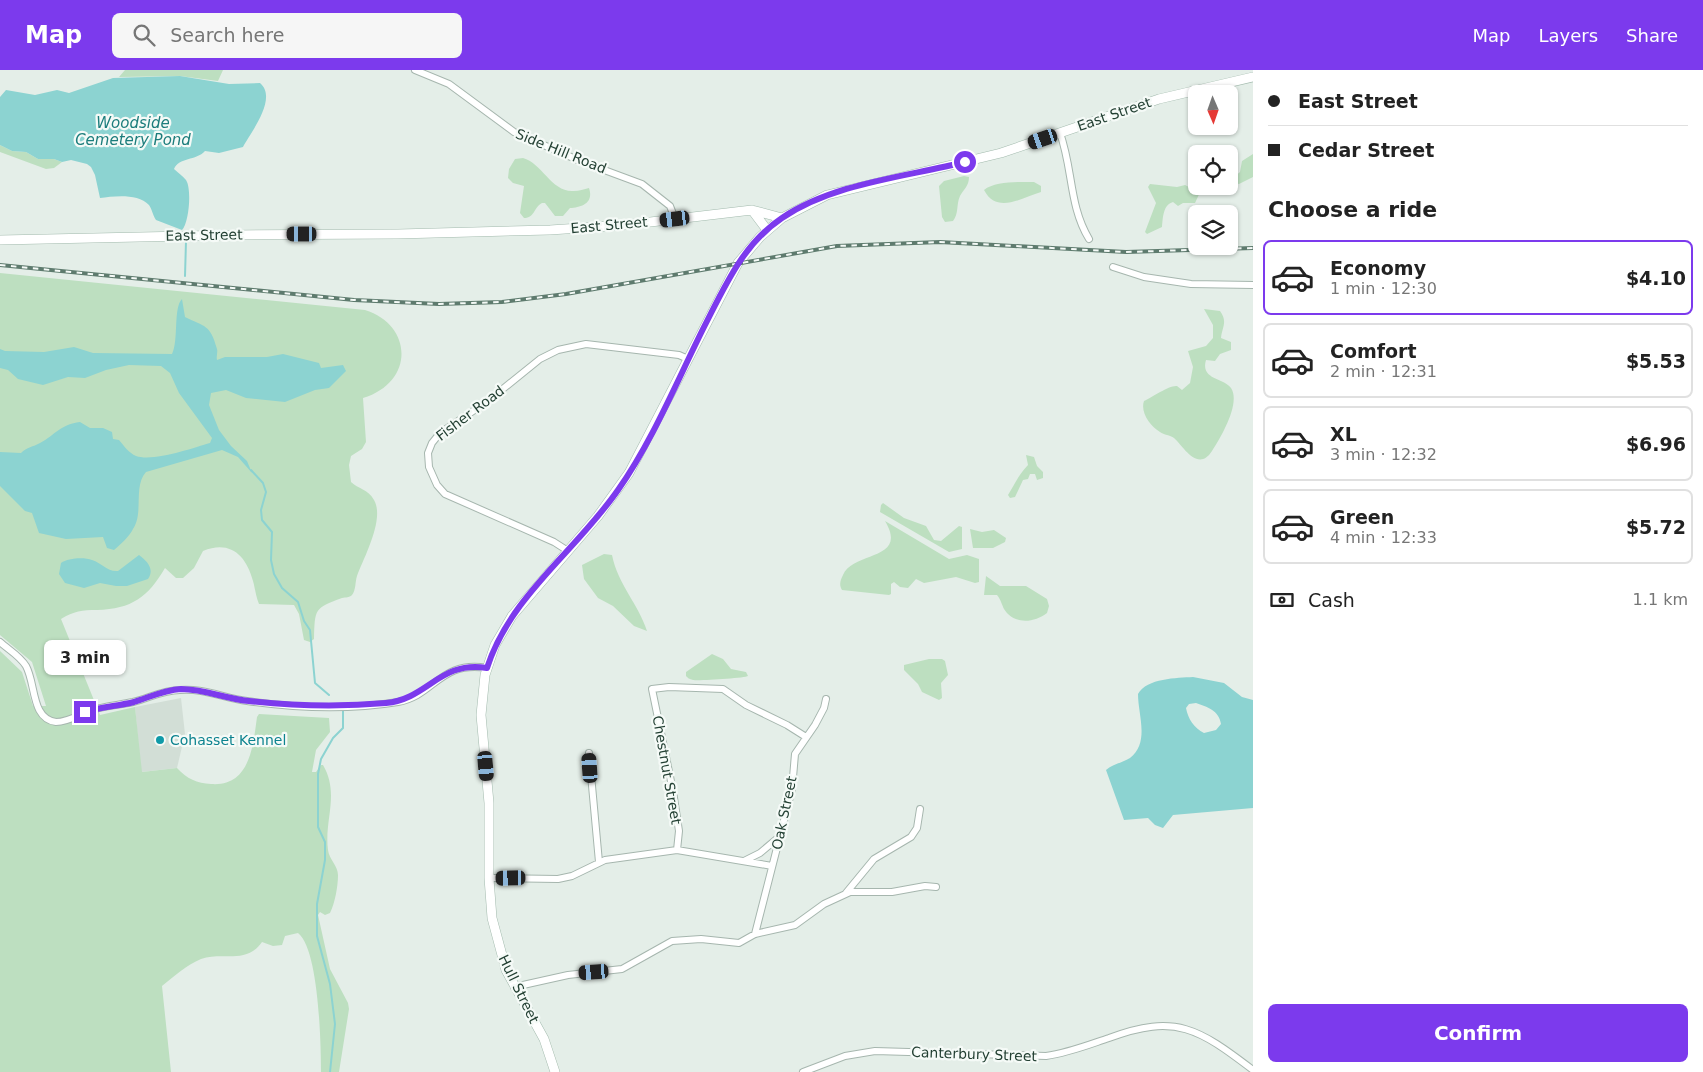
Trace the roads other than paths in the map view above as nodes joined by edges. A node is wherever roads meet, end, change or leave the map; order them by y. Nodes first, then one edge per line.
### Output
1 (415, 70) edge
2 (1253, 77) edge
3 (1060, 133) junction
4 (752, 210) junction
5 (782, 218) junction
6 (675, 219) junction
7 (767, 230) junction
8 (1089, 239) dead end
9 (0, 240) edge
10 (1113, 267) dead end
11 (1253, 285) edge
12 (688, 359) junction
13 (568, 551) junction
14 (0, 642) edge
15 (487, 668) junction
16 (826, 698) dead end
17 (806, 737) junction
18 (589, 753) dead end
19 (920, 810) dead end
20 (781, 835) junction
21 (676, 850) junction
22 (743, 861) junction
23 (599, 862) junction
24 (772, 866) junction
25 (489, 878) junction
26 (936, 887) dead end
27 (846, 893) junction
28 (755, 934) junction
29 (514, 986) junction
30 (1253, 1070) edge
31 (555, 1072) edge
32 (803, 1072) edge

1 - 6 street, Side Hill Road
2 - 3 main road, East Street
3 - 5 main road, East Street
3 - 8 street
4 - 5 main road, East Street
4 - 6 main road, East Street
4 - 7 main road
5 - 7 main road, Hull Street
6 - 9 main road, East Street
7 - 12 main road, Hull Street
10 - 11 street
12 - 13 main road, Hull Street
12 - 13 street, Fisher Road
13 - 15 main road, Hull Street
14 - 15 street
15 - 25 main road, Hull Street
16 - 17 street, Oak Street
17 - 20 street, Oak Street
17 - 21 street, Chestnut Street
18 - 23 street
19 - 27 street
20 - 22 street
20 - 24 street, Oak Street
21 - 22 street
21 - 23 street
22 - 24 street
23 - 25 street
24 - 28 street, Oak Street
25 - 29 main road, Hull Street
26 - 27 street
27 - 28 street
28 - 29 street
29 - 31 main road, Hull Street
30 - 32 street, Canterbury Street

